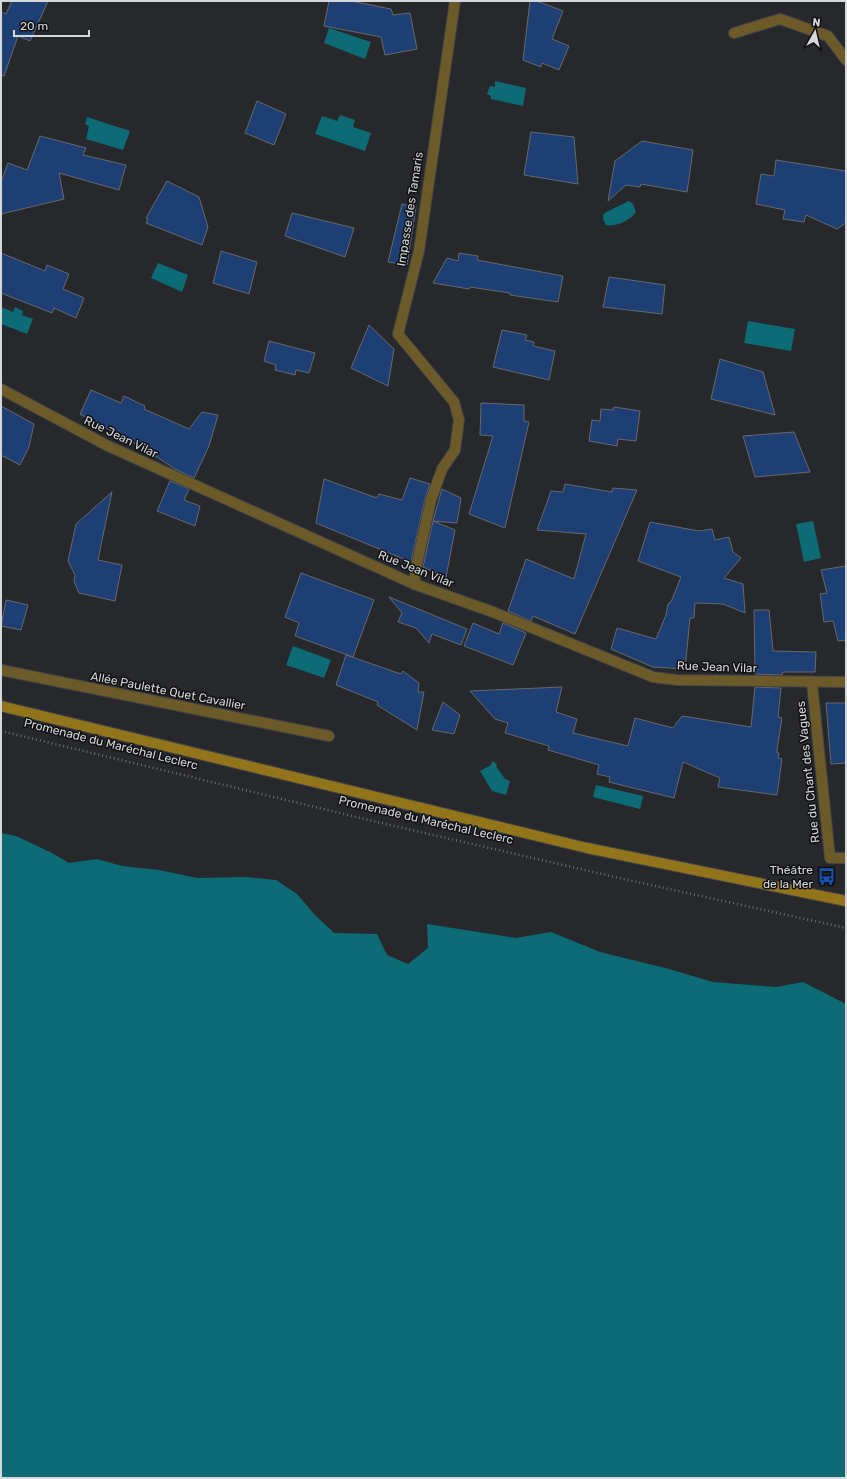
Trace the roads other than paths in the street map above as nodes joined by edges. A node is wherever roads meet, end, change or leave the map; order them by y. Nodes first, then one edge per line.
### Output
1 (455, 1) edge
2 (734, 33) dead end
3 (846, 60) edge
4 (1, 389) edge
5 (414, 584) junction
6 (1, 670) edge
7 (846, 682) edge
8 (812, 683) junction
9 (1, 706) edge
10 (329, 736) dead end
11 (846, 858) edge
12 (846, 901) edge

1 - 5 street, Impasse des Tamaris
2 - 3 street
4 - 5 street, Rue Jean Vilar
5 - 8 street, Rue Jean Vilar
6 - 10 street, Allée Paulette Quet Cavallier
7 - 8 street, Rue Jean Vilar
8 - 11 street, Rue du Chant des Vagues
9 - 12 main road, Promenade du Maréchal Leclerc

